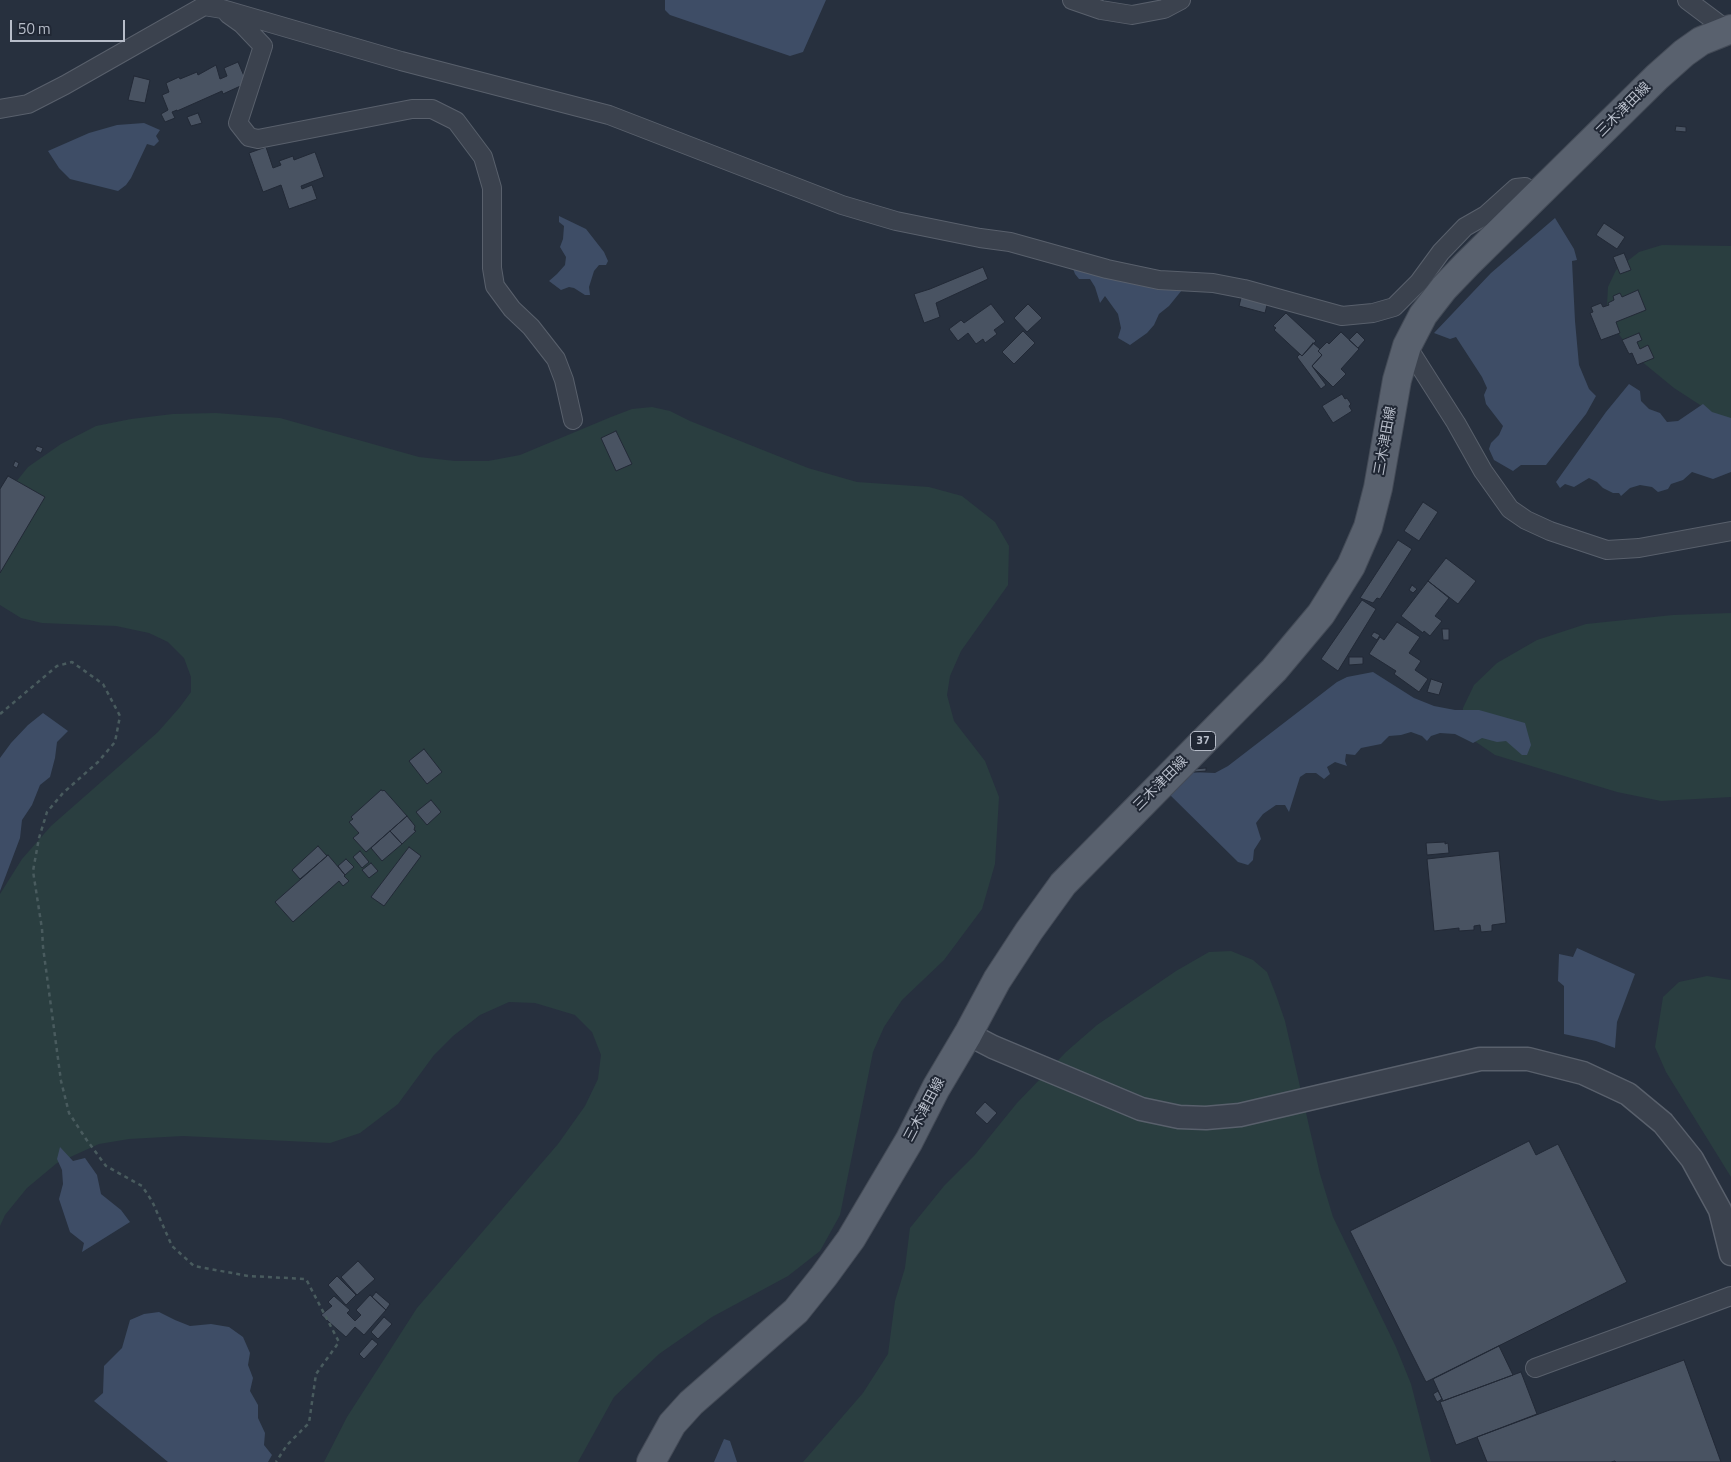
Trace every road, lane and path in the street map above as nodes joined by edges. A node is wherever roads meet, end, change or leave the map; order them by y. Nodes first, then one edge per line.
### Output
1 (1072, 0) edge
2 (1181, 0) edge
3 (1687, 0) edge
4 (204, 3) edge
5 (222, 9) junction
6 (1729, 30) edge
7 (0, 109) edge
8 (1538, 195) junction
9 (1407, 346) junction
10 (573, 420) dead end
11 (1731, 531) edge
12 (0, 714) edge
13 (968, 1034) junction
14 (1731, 1254) edge
15 (1731, 1296) edge
16 (1535, 1368) dead end
17 (276, 1462) edge
18 (652, 1462) edge

1 - 2 street
3 - 6 street
4 - 5 street
4 - 7 street
5 - 8 street
5 - 10 street
6 - 8 main road, 三木津田線 / 37
8 - 9 main road, 三木津田線 / 37
9 - 11 street
9 - 13 main road, 三木津田線 / 37
12 - 17 path
13 - 14 street
13 - 18 main road, 三木津田線 / 37
15 - 16 street

